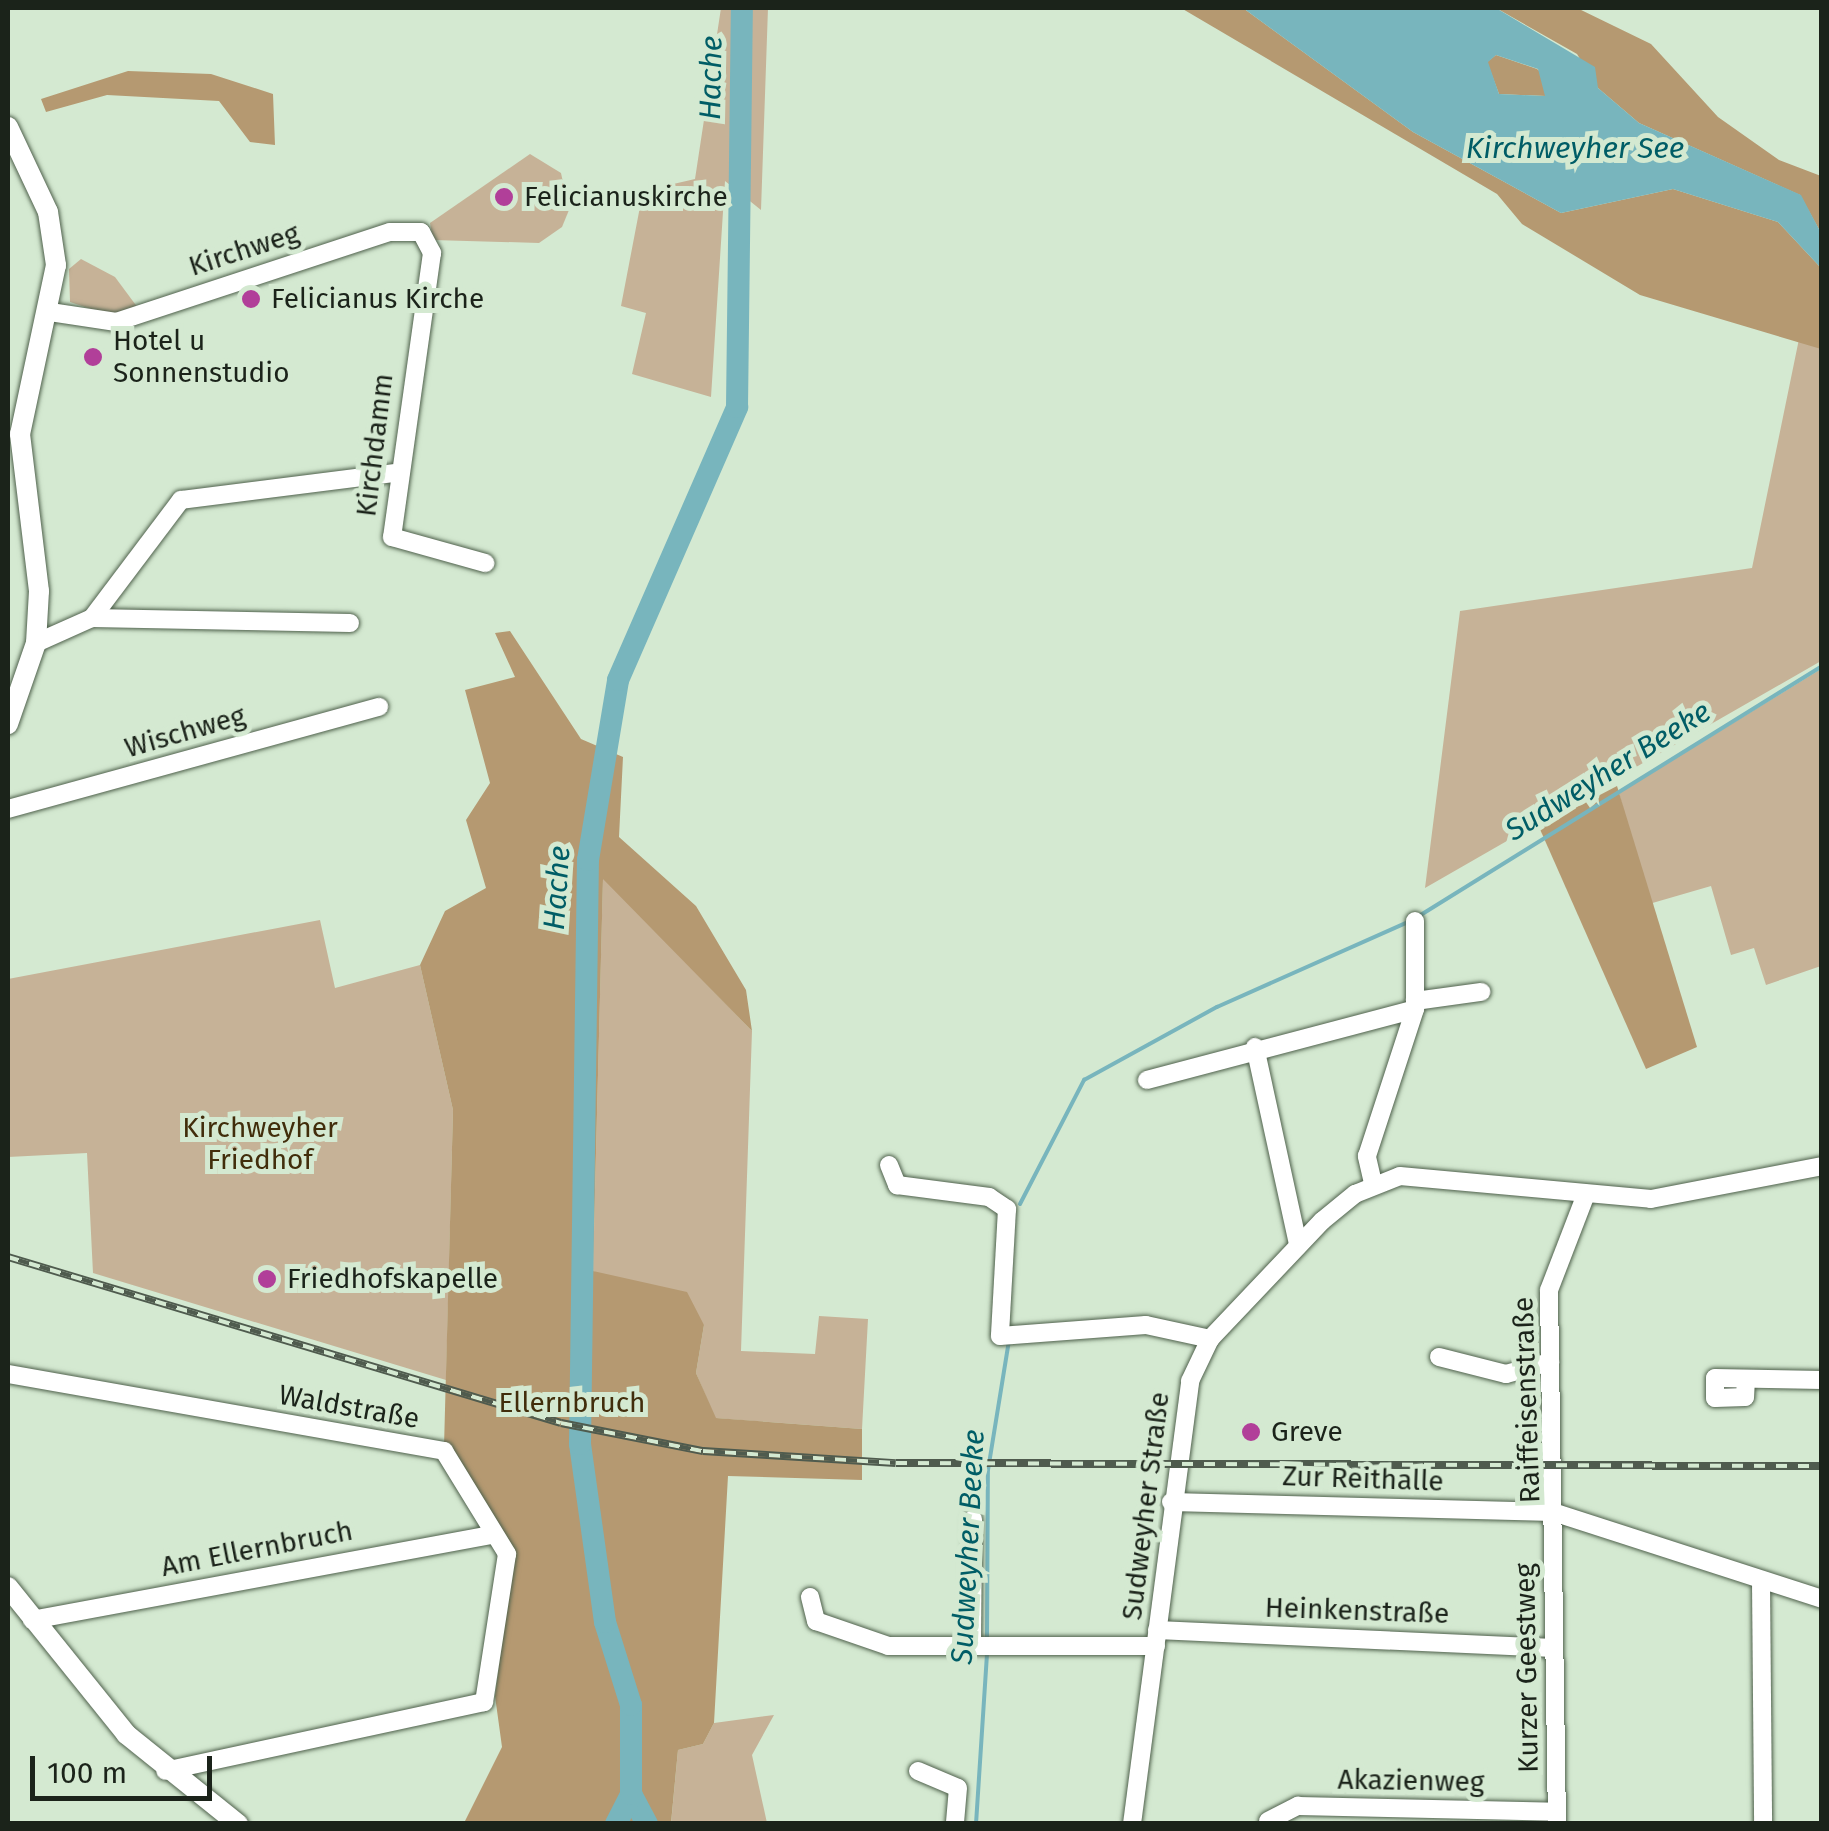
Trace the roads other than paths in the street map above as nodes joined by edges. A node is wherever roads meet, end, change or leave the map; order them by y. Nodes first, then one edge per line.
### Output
1 (8, 127) edge
2 (430, 264) joint
3 (50, 312) junction
4 (394, 473) junction
5 (485, 563) dead end
6 (92, 618) junction
7 (350, 623) dead end
8 (36, 643) junction
9 (12, 699) edge
10 (379, 708) dead end
11 (8, 724) edge
12 (8, 808) edge
13 (1414, 920) dead end
14 (1481, 992) dead end
15 (1415, 1005) junction
16 (1255, 1047) junction
17 (1147, 1080) dead end
18 (888, 1165) dead end
19 (1822, 1166) edge
20 (1373, 1184) junction
21 (1586, 1194) junction
22 (1298, 1245) junction
23 (1210, 1339) junction
24 (1439, 1357) dead end
25 (1550, 1362) junction
26 (8, 1374) edge
27 (1746, 1379) dead end
28 (1822, 1380) edge
29 (1171, 1502) junction
30 (1552, 1512) junction
31 (973, 1519) dead end
32 (492, 1535) junction
33 (1761, 1582) junction
34 (8, 1587) edge
35 (810, 1597) dead end
36 (1822, 1599) edge
37 (17, 1611) edge
38 (1156, 1638) junction
39 (972, 1642) junction
40 (1554, 1648) junction
41 (165, 1771) junction
42 (918, 1771) dead end
43 (1556, 1818) edge
44 (1268, 1820) dead end
45 (238, 1824) edge
46 (955, 1824) edge
47 (1132, 1824) edge
48 (1763, 1824) edge

1 - 3 main road
2 - 3 street, Kirchweg
2 - 4 street, Kirchdamm
3 - 8 main road
4 - 5 street, Kirchdamm
4 - 6 street
6 - 7 street
6 - 8 street
8 - 9 main road
9 - 11 main road
10 - 12 street, Wischweg
13 - 15 street
14 - 15 street
15 - 16 street
15 - 20 street
16 - 17 street
16 - 22 street
18 - 23 street
19 - 21 street
20 - 21 street
20 - 22 street, Sudweyher Straße
21 - 25 street, Raiffeisenstraße
22 - 23 street, Sudweyher Straße
23 - 29 street, Sudweyher Straße
24 - 25 street
25 - 30 street, Raiffeisenstraße
26 - 32 street, Waldstraße
27 - 28 street
29 - 30 street, Zur Reithalle
29 - 38 street, Sudweyher Straße
30 - 33 street, Raiffeisenstraße
30 - 40 street, Kurzer Geestweg
31 - 39 street
32 - 37 street, Am Ellernbruch
32 - 41 street, Waldstraße
33 - 36 street, Raiffeisenstraße
33 - 48 street
34 - 37 main road
35 - 39 street, Heinkenstraße
37 - 41 main road
38 - 39 street, Heinkenstraße
38 - 40 street, Heinkenstraße
38 - 47 street, Sudweyher Straße
40 - 43 street, Kurzer Geestweg
41 - 45 main road
42 - 46 street
43 - 44 street, Akazienweg

